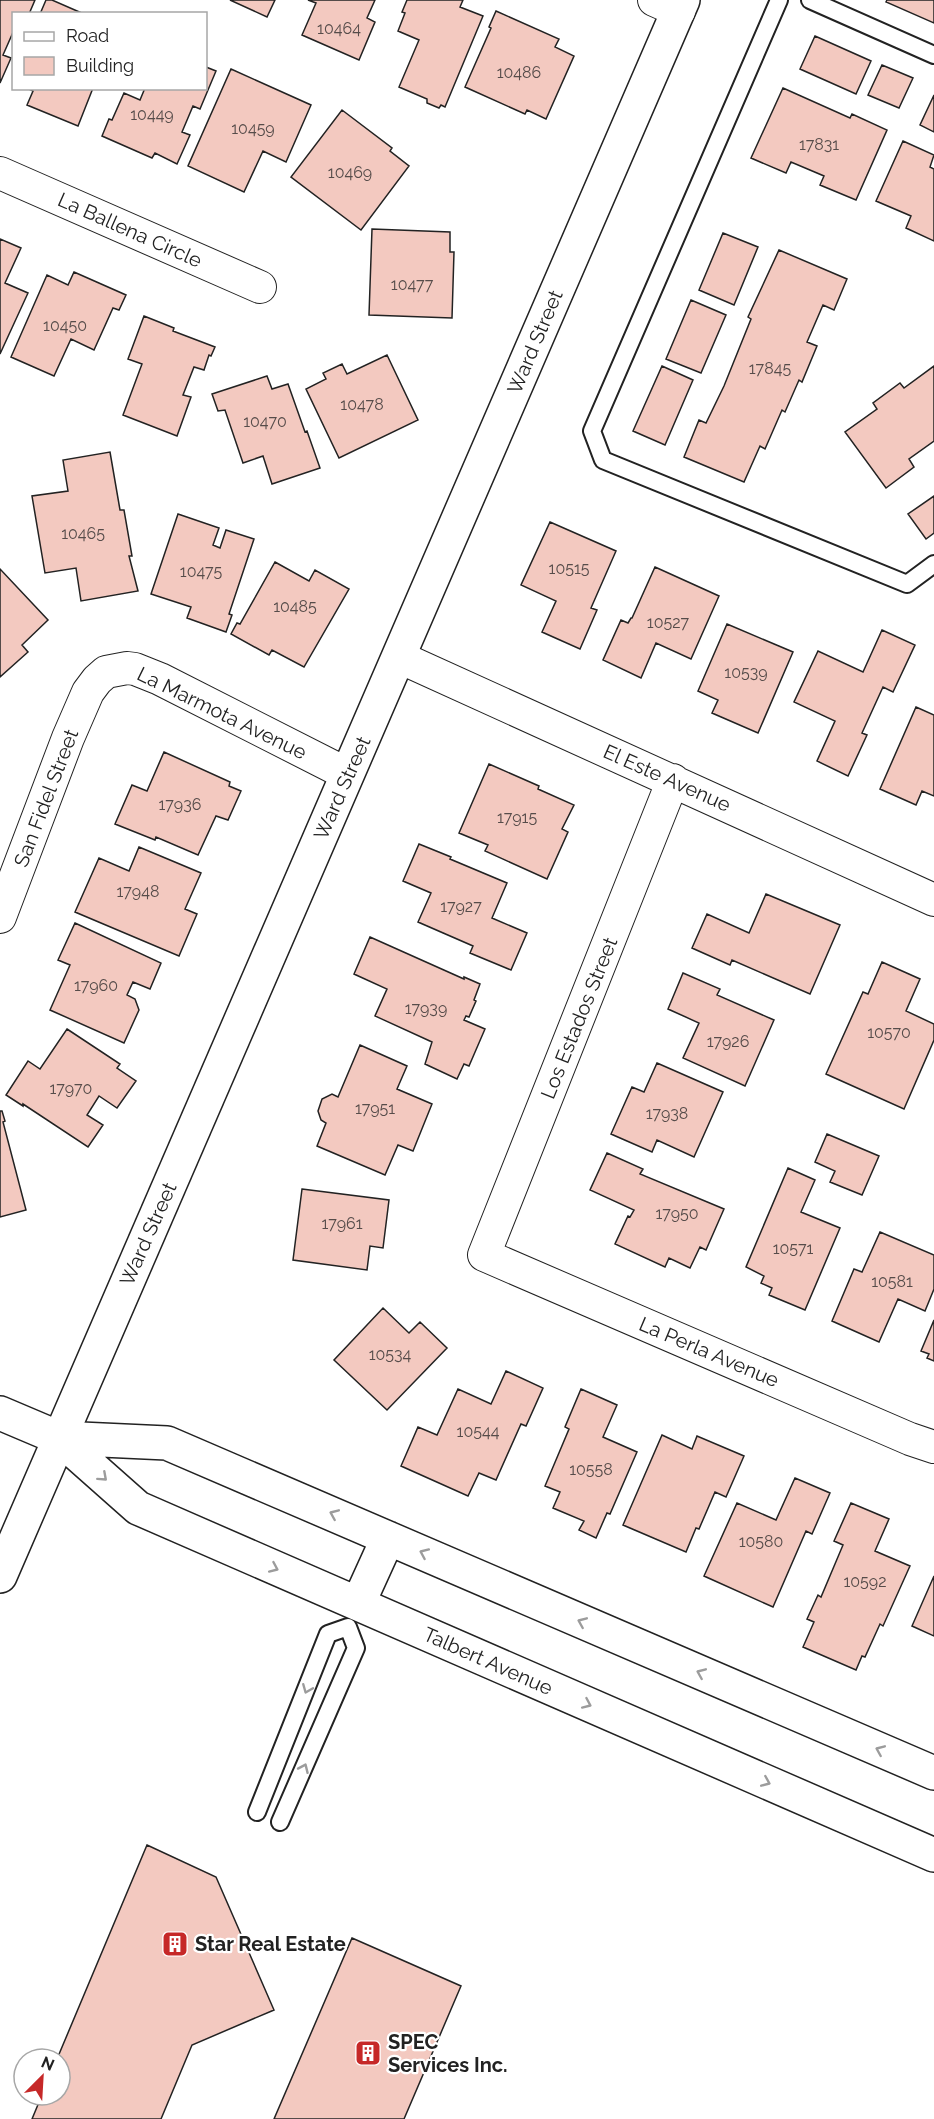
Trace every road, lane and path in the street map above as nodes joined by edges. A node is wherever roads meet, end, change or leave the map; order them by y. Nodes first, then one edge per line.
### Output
1 (779, 0) edge
2 (810, 0) edge
3 (672, 4) edge
4 (934, 55) edge
5 (0, 173) edge
6 (260, 287) dead end
7 (934, 564) edge
8 (399, 657) junction
9 (97, 680) joint
10 (347, 774) junction
11 (673, 780) junction
12 (934, 900) edge
13 (0, 917) edge
14 (484, 1255) joint
15 (0, 1413) edge
16 (59, 1438) junction
17 (934, 1447) edge
18 (388, 1538) junction
19 (0, 1576) edge
20 (353, 1616) junction
21 (934, 1773) edge
22 (257, 1812) dead end
23 (280, 1822) dead end
24 (934, 1855) edge

1 - 7 lane
2 - 4 lane
3 - 8 main road, Ward Street
5 - 6 street, La Ballena Circle
8 - 10 main road, Ward Street
8 - 11 street, El Este Avenue
9 - 10 street, La Marmota Avenue
9 - 13 street, San Fidel Street
10 - 16 main road, Ward Street
11 - 12 street, El Este Avenue
11 - 14 street, Los Estados Street
14 - 17 street, La Perla Avenue
15 - 16 main road, Talbert Avenue
18 -> 16 main road, Talbert Avenue
16 - 19 main road, Ward Street
16 -> 20 main road, Talbert Avenue
18 - 20 main road
21 -> 18 main road, Talbert Avenue
20 -> 22 lane
23 -> 20 lane
20 -> 24 main road, Talbert Avenue

